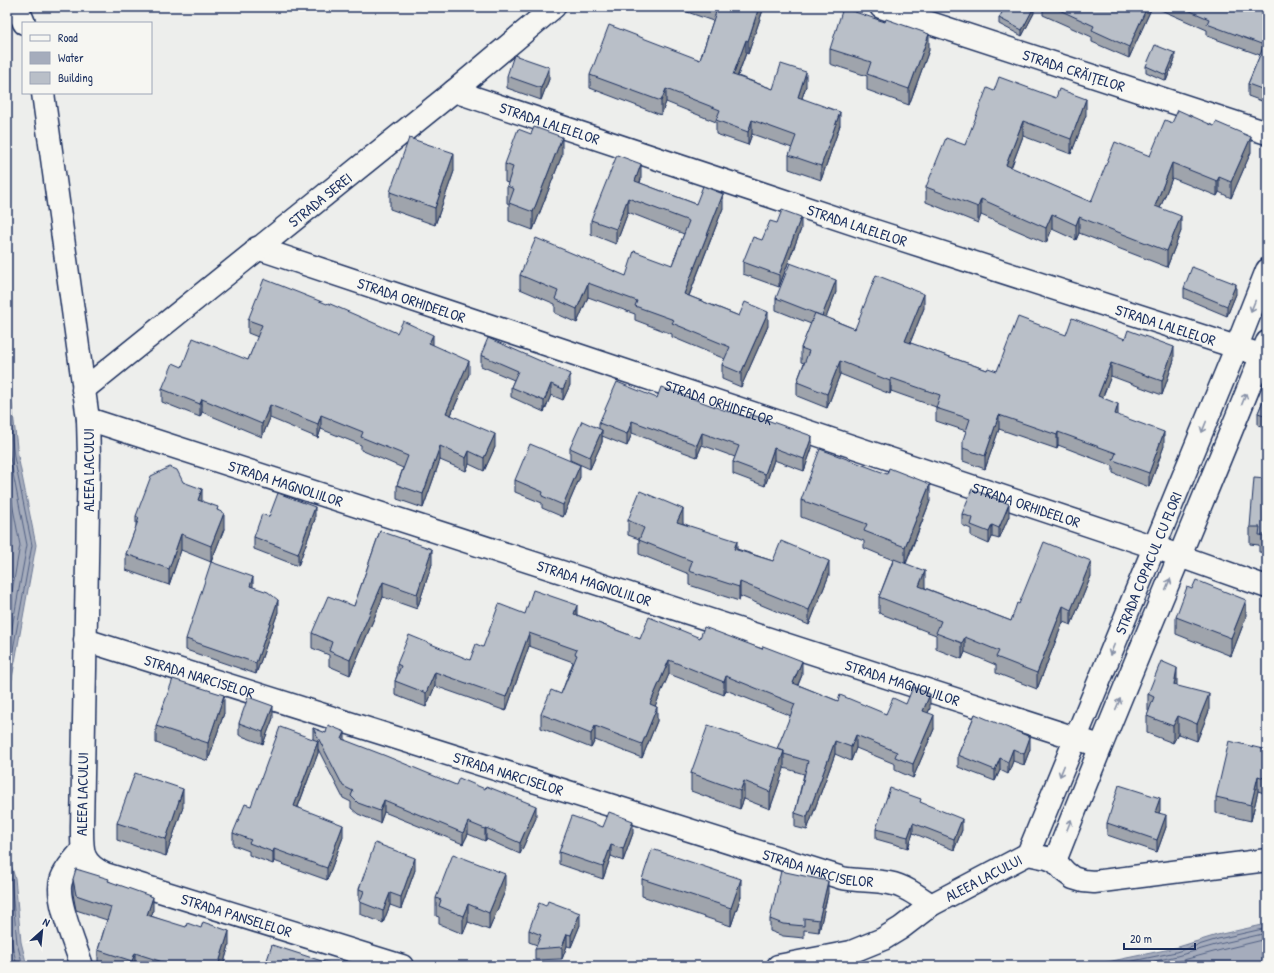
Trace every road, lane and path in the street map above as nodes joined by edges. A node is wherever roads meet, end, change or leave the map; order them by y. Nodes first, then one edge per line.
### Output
1 (13, 7) edge
2 (554, 7) edge
3 (881, 7) edge
4 (24, 22) edge
5 (454, 91) junction
6 (43, 94) edge
7 (1267, 133) edge
8 (257, 248) junction
9 (1267, 270) edge
10 (1237, 346) junction
11 (1265, 351) edge
12 (83, 390) junction
13 (88, 419) junction
14 (1154, 547) junction
15 (1180, 555) junction
16 (1267, 587) edge
17 (85, 640) junction
18 (1076, 738) junction
19 (1100, 746) junction
20 (82, 850) junction
21 (1028, 854) junction
22 (1267, 860) edge
23 (1055, 861) junction
24 (931, 905) junction
25 (82, 966) edge
26 (402, 966) edge
27 (778, 966) edge

1 - 4 street
2 - 5 street, STRADA SEREI
3 - 7 street, STRADA CRĂIȚELOR
5 - 8 street, STRADA SEREI
5 - 10 street, STRADA LALELELOR
6 - 12 street, ALEEA LACULUI
8 - 12 street, STRADA SEREI
8 - 14 street, STRADA ORHIDEELOR
9 -> 10 street, STRADA COPACUL CU FLORI
10 - 11 street, STRADA LALELELOR
10 -> 14 street, STRADA COPACUL CU FLORI
15 -> 11 street, STRADA COPACUL CU FLORI
12 - 13 street, ALEEA LACULUI
13 - 17 street, ALEEA LACULUI
13 - 18 street, STRADA MAGNOLIILOR
14 - 15 street, STRADA ORHIDEELOR
14 -> 18 street, STRADA COPACUL CU FLORI
15 - 16 street, STRADA ORHIDEELOR
19 -> 15 street, STRADA COPACUL CU FLORI
17 - 20 street, ALEEA LACULUI
17 - 24 street, STRADA NARCISELOR
18 - 19 street, STRADA MAGNOLIILOR
18 -> 21 street, STRADA COPACUL CU FLORI
23 -> 19 street, STRADA COPACUL CU FLORI
20 - 25 street
20 - 26 street, STRADA PANSELELOR
21 - 23 street, ALEEA LACULUI
21 - 24 street, ALEEA LACULUI
22 - 23 street, ALEEA LACULUI
24 - 27 street, ALEEA LACULUI

